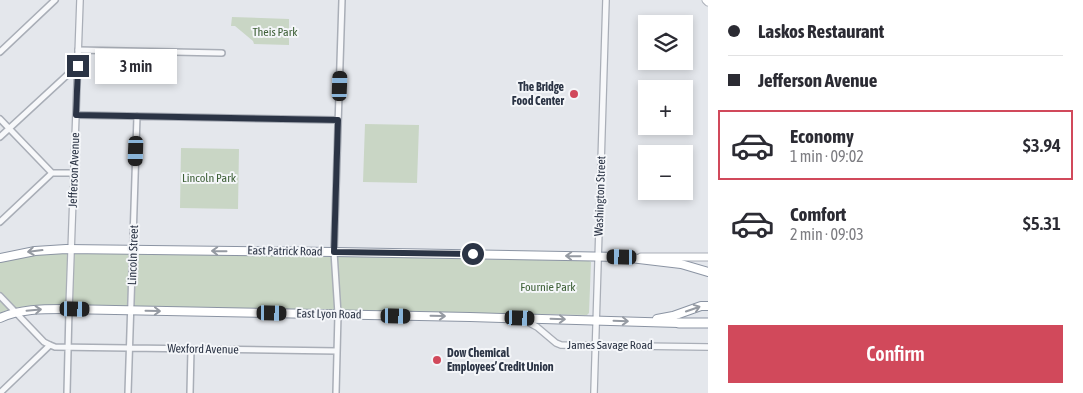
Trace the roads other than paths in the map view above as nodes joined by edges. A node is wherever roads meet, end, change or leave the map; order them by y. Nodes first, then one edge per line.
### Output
1 (55, 0) edge
2 (80, 0) edge
3 (342, 0) edge
4 (606, 0) edge
5 (78, 50) junction
6 (0, 52) edge
7 (222, 53) dead end
8 (78, 66) junction
9 (76, 115) junction
10 (137, 116) junction
11 (0, 119) edge
12 (338, 120) junction
13 (9, 128) junction
14 (0, 137) edge
15 (52, 173) junction
16 (74, 173) junction
17 (0, 222) edge
18 (71, 249) junction
19 (133, 250) junction
20 (334, 252) junction
21 (598, 257) junction
22 (622, 257) junction
23 (708, 257) edge
24 (0, 258) edge
25 (708, 272) edge
26 (0, 296) edge
27 (708, 306) edge
28 (69, 309) junction
29 (131, 310) junction
30 (16, 312) junction
31 (338, 314) junction
32 (0, 318) edge
33 (520, 318) junction
34 (596, 320) junction
35 (645, 322) junction
36 (679, 323) joint
37 (708, 323) edge
38 (50, 346) junction
39 (595, 346) junction
40 (68, 347) junction
41 (708, 347) edge
42 (130, 348) junction
43 (191, 349) junction
44 (337, 351) junction
45 (0, 393) edge
46 (67, 393) edge
47 (128, 393) edge
48 (190, 393) edge
49 (336, 393) edge
50 (594, 393) edge

1 - 6 street
2 - 5 street, Jefferson Avenue
3 - 12 street
4 - 21 street, Washington Street
5 - 7 street
5 - 8 street, Jefferson Avenue
8 - 9 street, Jefferson Avenue
8 - 13 street
9 - 10 street
9 - 16 street, Jefferson Avenue
10 - 12 street
10 - 19 street, Lincoln Street
11 - 13 street
12 - 20 street
13 - 14 street
13 - 15 street
15 - 16 street
15 - 17 street
16 - 18 street, Jefferson Avenue
18 - 19 highway, East Patrick Road
18 -> 24 highway, East Patrick Road
18 - 28 street, Jefferson Avenue
20 -> 19 highway, East Patrick Road
19 - 29 street, Lincoln Street
21 -> 20 highway, East Patrick Road
20 - 31 street
21 - 22 highway, East Patrick Road
21 - 34 street, Washington Street
22 - 23 main road, East Patrick Road
22 - 25 highway
26 - 30 street
35 -> 27 highway
28 - 29 highway, East Lyon Road
30 -> 28 highway, East Lyon Road
28 - 40 street
29 -> 31 highway, East Lyon Road
29 - 42 street, Lincoln Street
30 - 32 highway, East Lyon Road
30 - 38 street
31 -> 33 highway, East Lyon Road
31 - 44 street
33 -> 34 highway, East Lyon Road
33 - 39 street, James Savage Road
34 -> 35 highway, East Lyon Road
34 - 39 street, Washington Street
35 - 36 highway, East Lyon Road
36 - 37 highway
38 - 40 street, Wexford Avenue
38 - 45 street
39 - 41 street, James Savage Road
39 - 50 street, Washington Street
40 - 42 street, Wexford Avenue
40 - 46 street
42 - 43 street, Wexford Avenue
42 - 47 street, Lincoln Street
43 - 44 street, Wexford Avenue
43 - 48 street
44 - 49 street

